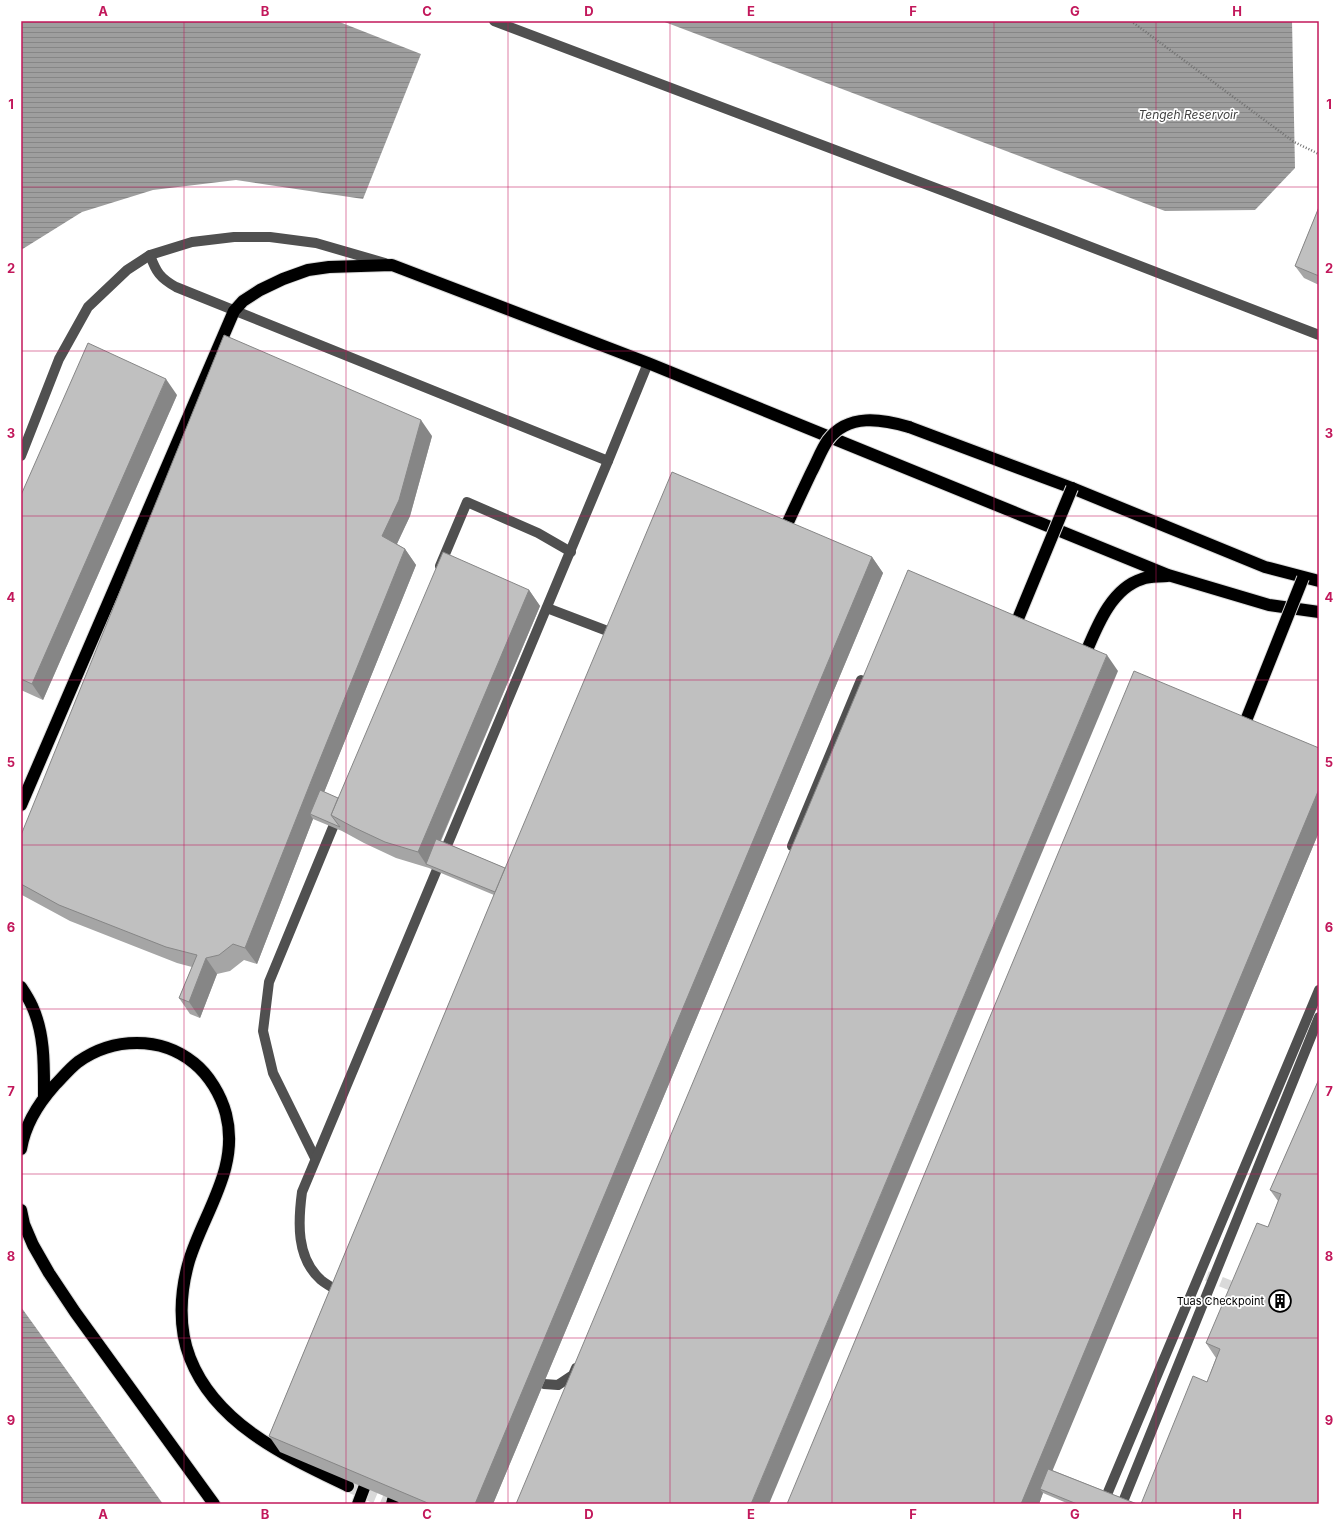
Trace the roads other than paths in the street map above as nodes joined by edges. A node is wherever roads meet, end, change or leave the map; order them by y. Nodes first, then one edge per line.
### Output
1 (494, 21) edge
2 (150, 255) junction
3 (392, 265) junction
4 (234, 311) junction
5 (1319, 335) edge
6 (648, 363) junction
7 (21, 456) edge
8 (608, 462) junction
9 (1072, 488) junction
10 (784, 531) edge
11 (571, 552) junction
12 (436, 575) edge
13 (1168, 576) junction
14 (1303, 578) junction
15 (1319, 581) edge
16 (547, 608) junction
17 (1319, 612) edge
18 (1015, 626) edge
19 (621, 637) edge
20 (1084, 657) edge
21 (861, 680) edge
22 (1243, 728) edge
23 (342, 804) edge
24 (21, 805) edge
25 (787, 858) edge
26 (21, 987) edge
27 (1319, 990) edge
28 (1319, 1017) edge
29 (44, 1097) junction
30 (21, 1149) edge
31 (316, 1158) junction
32 (21, 1210) edge
33 (346, 1294) edge
34 (579, 1360) edge
35 (544, 1384) dead end
36 (348, 1486) tunnel mouth
37 (364, 1488) edge
38 (214, 1504) edge
39 (358, 1504) edge
40 (1103, 1504) edge
41 (1122, 1504) edge

1 - 5 lane
2 - 3 lane
2 - 4 lane
2 - 7 lane
3 - 4 highway
3 - 6 highway
4 - 8 lane
4 - 24 highway
6 - 8 lane
6 - 13 highway
8 - 11 lane
9 - 10 highway, bridge
9 - 14 highway
9 - 18 highway, bridge
11 - 12 lane
11 - 16 lane
13 - 17 highway
13 - 20 highway
14 - 15 highway
14 - 22 highway, bridge
16 - 19 lane
16 - 31 lane
21 - 25 lane
23 - 31 lane
26 - 29 highway
27 - 40 lane
28 - 41 lane
29 - 30 highway
29 - 36 highway
31 - 33 lane
32 - 38 highway
34 - 35 lane
37 - 39 highway, bridge

